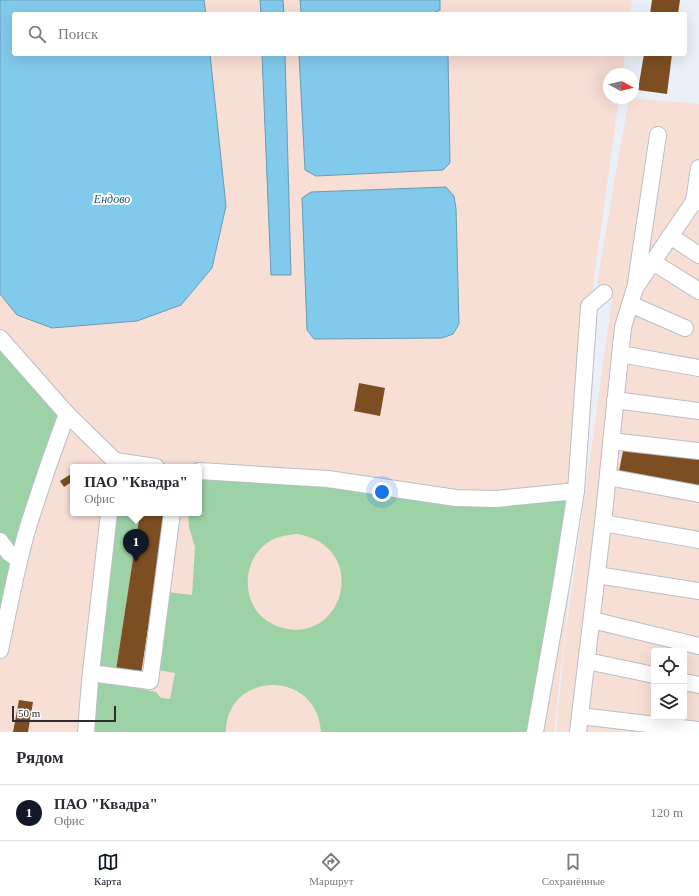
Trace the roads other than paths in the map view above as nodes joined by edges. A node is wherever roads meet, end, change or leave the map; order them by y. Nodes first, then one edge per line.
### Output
1 (658, 134) dead end
2 (699, 168) edge
3 (697, 200) edge
4 (670, 236) junction
5 (699, 255) edge
6 (653, 262) junction
7 (635, 288) junction
8 (699, 291) edge
9 (604, 293) dead end
10 (630, 304) junction
11 (685, 328) dead end
12 (0, 338) edge
13 (620, 354) junction
14 (699, 368) edge
15 (615, 400) junction
16 (699, 411) edge
17 (67, 414) junction
18 (611, 441) junction
19 (699, 451) edge
20 (114, 464) edge
21 (202, 470) edge
22 (608, 477) junction
23 (576, 491) junction
24 (699, 494) edge
25 (109, 516) edge
26 (172, 516) edge
27 (603, 524) junction
28 (699, 540) edge
29 (0, 541) edge
30 (19, 560) junction
31 (597, 575) junction
32 (699, 591) edge
33 (592, 620) junction
34 (699, 646) edge
35 (0, 650) edge
36 (587, 661) junction
37 (91, 673) junction
38 (651, 675) edge
39 (687, 683) edge
40 (699, 685) edge
41 (580, 716) junction
42 (699, 730) edge
43 (86, 732) edge
44 (534, 732) edge
45 (578, 732) edge

1 - 7 lane
2 - 3 lane
3 - 4 lane
4 - 5 lane
4 - 6 lane
6 - 7 lane
6 - 8 lane
7 - 10 lane
9 - 23 lane
10 - 11 lane
10 - 13 lane
12 - 17 lane
13 - 14 lane
13 - 15 lane
15 - 16 lane
15 - 18 lane
17 - 20 lane
17 - 30 lane
18 - 19 lane
18 - 22 lane
21 - 23 lane
22 - 24 lane
22 - 27 lane
23 - 44 lane
25 - 37 lane
26 - 37 lane
27 - 28 lane
27 - 31 lane
29 - 30 lane
30 - 35 lane
31 - 32 lane
31 - 33 lane
33 - 34 lane
33 - 36 lane
36 - 38 lane
36 - 41 lane
37 - 43 lane
39 - 40 lane
41 - 42 lane
41 - 45 lane

